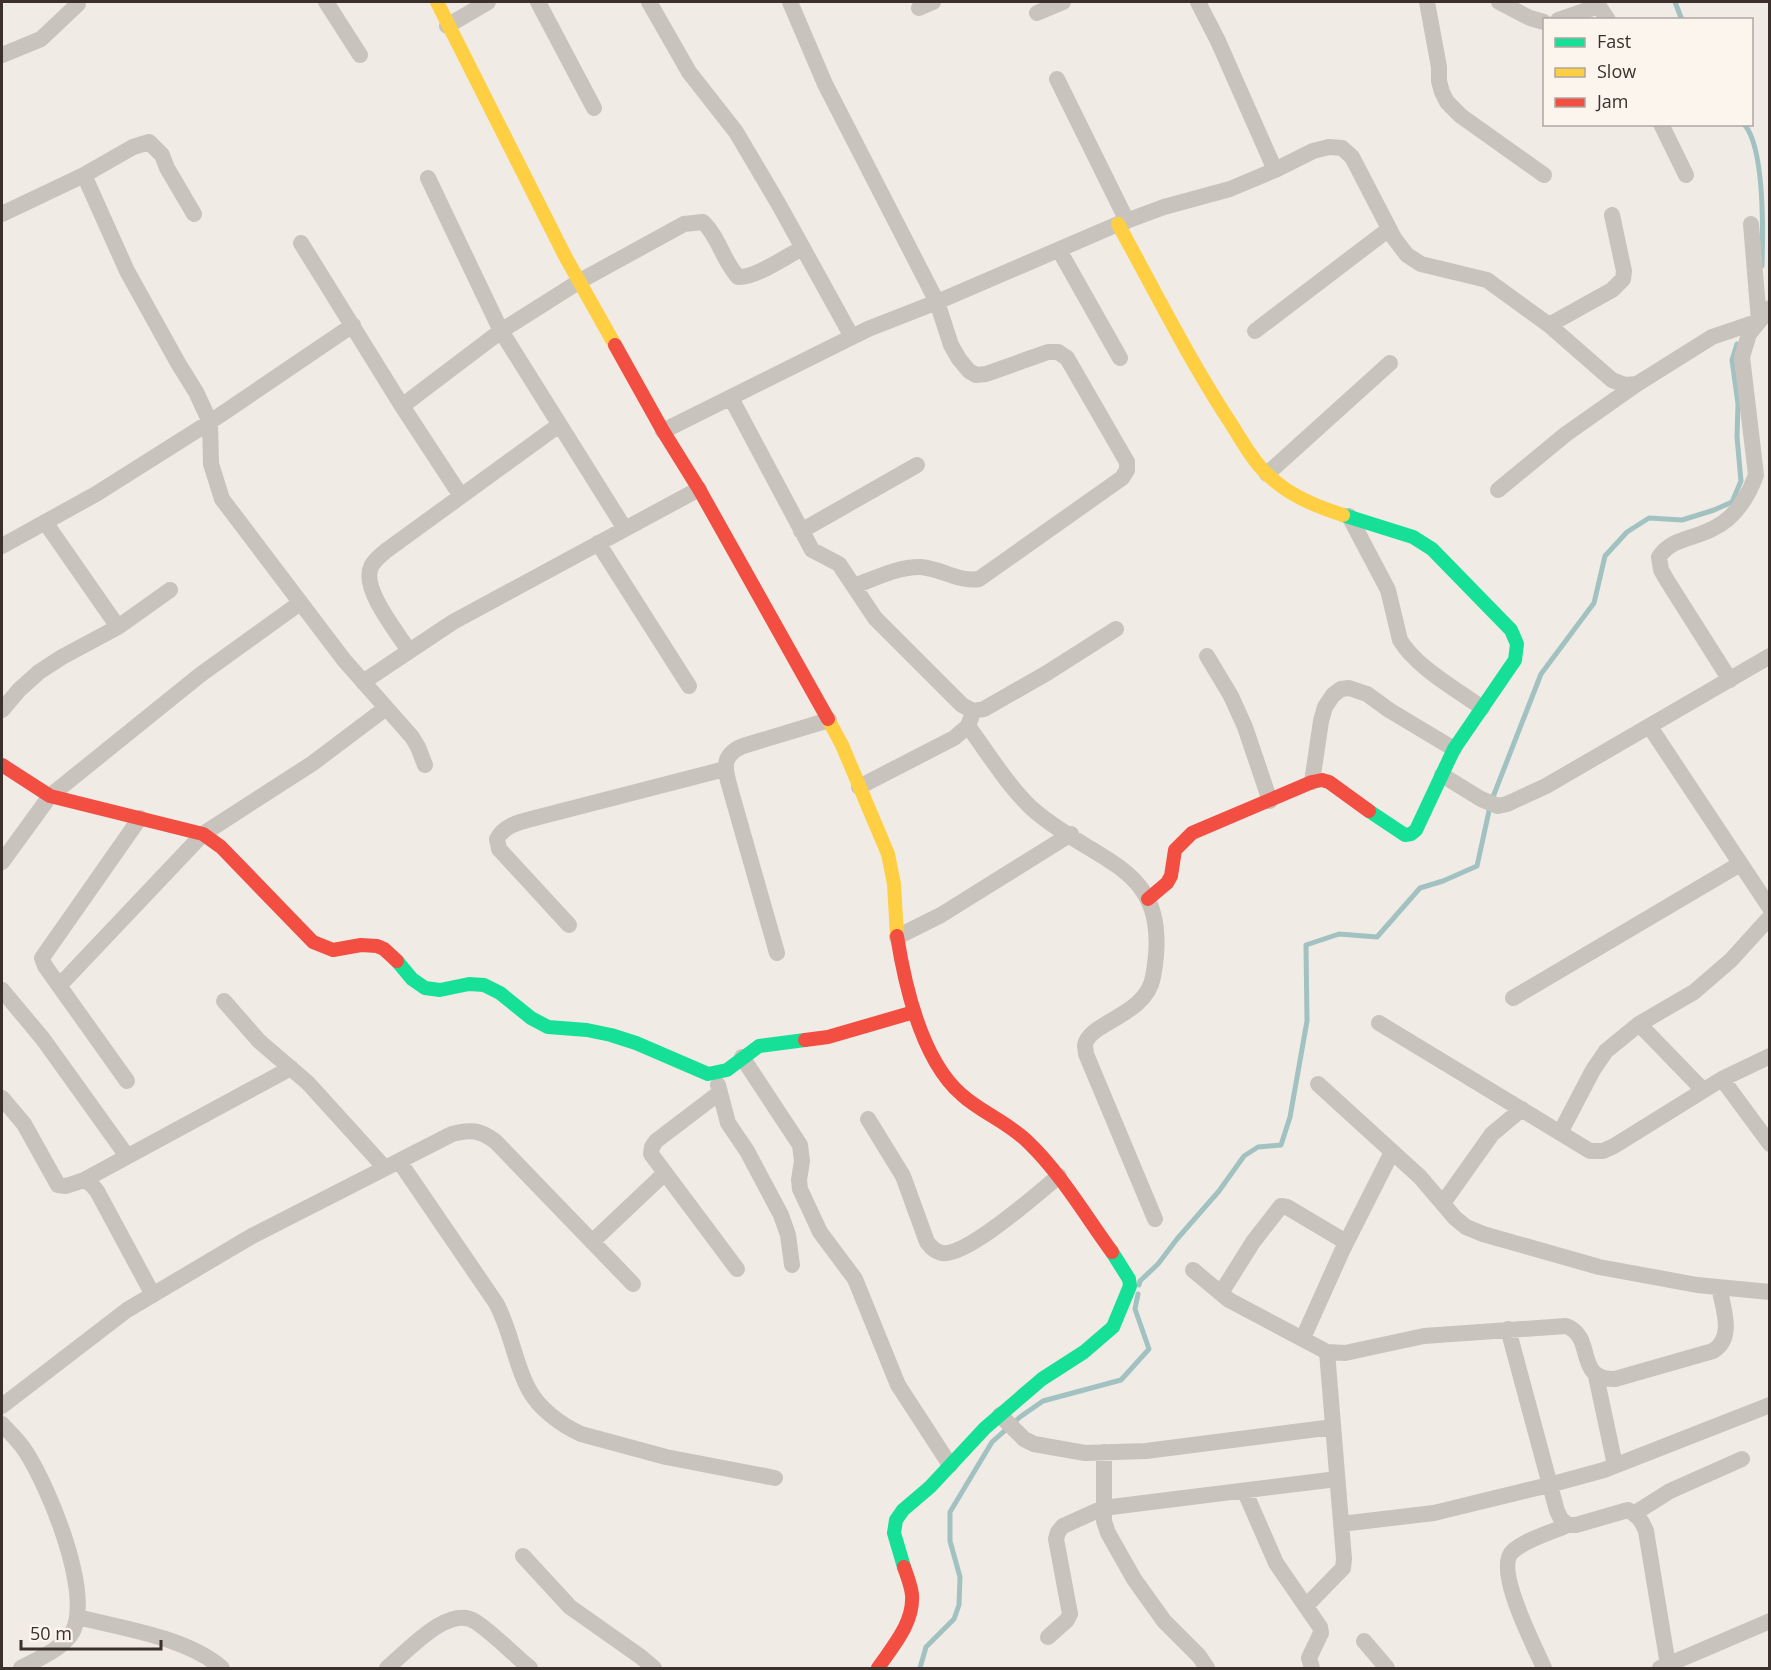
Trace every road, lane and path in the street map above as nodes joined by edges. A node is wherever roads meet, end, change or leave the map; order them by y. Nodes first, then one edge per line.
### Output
1 (78, 2) edge
2 (326, 2) edge
3 (437, 2) edge
4 (488, 2) edge
5 (538, 2) edge
6 (649, 2) edge
7 (790, 2) edge
8 (1063, 2) edge
9 (1198, 2) edge
10 (1427, 2) edge
11 (1499, 2) edge
12 (1601, 9) edge
13 (1037, 13) dead end
14 (1566, 18) edge
15 (1543, 21) edge
16 (447, 26) junction
17 (360, 55) dead end
18 (2, 56) edge
19 (1057, 79) dead end
20 (594, 108) dead end
21 (1662, 126) edge
22 (1275, 170) junction
23 (84, 175) junction
24 (1544, 175) dead end
25 (1686, 175) dead end
26 (428, 178) dead end
27 (2, 214) edge
28 (194, 214) dead end
29 (1612, 215) dead end
30 (1122, 223) junction
31 (1750, 224) dead end
32 (1389, 229) junction
33 (301, 243) dead end
34 (803, 248) junction
35 (1059, 250) junction
36 (580, 281) junction
37 (937, 302) junction
38 (1764, 314) edge
39 (353, 325) junction
40 (1549, 325) junction
41 (501, 331) junction
42 (1255, 331) dead end
43 (852, 337) junction
44 (1120, 358) dead end
45 (1390, 363) dead end
46 (1637, 384) junction
47 (731, 398) junction
48 (402, 406) junction
49 (210, 422) junction
50 (559, 425) junction
51 (663, 431) junction
52 (917, 465) dead end
53 (1267, 474) junction
54 (699, 489) junction
55 (1498, 490) dead end
56 (461, 496) junction
57 (1349, 516) junction
58 (45, 522) junction
59 (625, 529) junction
60 (801, 531) junction
61 (598, 543) junction
62 (2, 546) edge
63 (854, 586) junction
64 (170, 590) dead end
65 (300, 603) junction
66 (118, 627) junction
67 (1116, 629) dead end
68 (409, 651) junction
69 (1207, 656) dead end
70 (1770, 657) edge
71 (1730, 680) junction
72 (363, 682) junction
73 (689, 686) dead end
74 (386, 708) junction
75 (1482, 708) junction
76 (2, 710) edge
77 (970, 719) junction
78 (829, 720) junction
79 (1650, 727) junction
80 (1454, 749) junction
81 (2, 765) edge
82 (425, 765) dead end
83 (725, 769) junction
84 (1442, 775) junction
85 (1312, 782) junction
86 (860, 787) junction
87 (50, 796) junction
88 (1270, 801) junction
89 (140, 818) junction
90 (203, 834) junction
91 (1071, 834) junction
92 (2, 862) edge
93 (1740, 864) junction
94 (1148, 899) junction
95 (1770, 908) edge
96 (1770, 917) edge
97 (569, 925) dead end
98 (897, 937) junction
99 (777, 953) dead end
100 (59, 986) junction
101 (2, 990) edge
102 (1513, 998) dead end
103 (224, 1001) dead end
104 (914, 1012) junction
105 (1379, 1023) dead end
106 (1639, 1024) junction
107 (1770, 1056) edge
108 (742, 1057) junction
109 (291, 1068) junction
110 (716, 1075) junction
111 (1722, 1079) junction
112 (127, 1081) dead end
113 (1318, 1084) dead end
114 (1703, 1090) junction
115 (719, 1093) junction
116 (2, 1098) edge
117 (1522, 1109) junction
118 (868, 1119) dead end
119 (1560, 1133) junction
120 (1770, 1144) edge
121 (1392, 1152) junction
122 (127, 1156) junction
123 (392, 1165) junction
124 (665, 1173) junction
125 (1059, 1176) junction
126 (84, 1180) junction
127 (1443, 1203) junction
128 (1155, 1220) dead end
129 (592, 1242) junction
130 (1346, 1242) junction
131 (792, 1266) dead end
132 (737, 1269) dead end
133 (1193, 1270) dead end
134 (633, 1284) dead end
135 (1719, 1287) junction
136 (1221, 1293) junction
137 (1770, 1293) edge
138 (153, 1295) junction
139 (1508, 1329) junction
140 (1303, 1338) junction
141 (1327, 1352) junction
142 (1596, 1376) junction
143 (1770, 1405) edge
144 (2, 1406) edge
145 (1003, 1418) junction
146 (2, 1424) edge
147 (1333, 1427) junction
148 (1104, 1452) junction
149 (1742, 1459) dead end
150 (950, 1465) junction
151 (1615, 1465) junction
152 (775, 1478) dead end
153 (1337, 1479) junction
154 (1549, 1485) junction
155 (1245, 1492) junction
156 (1103, 1508) junction
157 (1635, 1514) junction
158 (1341, 1524) junction
159 (1568, 1525) junction
160 (523, 1556) dead end
161 (1306, 1606) junction
162 (78, 1617) junction
163 (1770, 1621) edge
164 (1048, 1637) dead end
165 (1364, 1641) dead end
166 (1664, 1666) edge
167 (21, 1668) edge
168 (222, 1668) edge
169 (387, 1668) edge
170 (530, 1668) edge
171 (654, 1668) edge
172 (878, 1668) edge
173 (1207, 1668) edge
174 (1312, 1668) edge
175 (1387, 1668) edge
176 (1544, 1668) edge

1 - 18 street
2 - 17 street
3 - 16 street
4 - 16 street
5 - 20 street
6 - 34 street
7 - 37 street
8 - 13 street
9 - 22 street
10 - 24 street
11 - 15 street
12 - 14 street
16 - 36 street
19 - 30 street
21 - 25 street
22 - 30 street
22 - 32 street
23 - 27 street
23 - 28 street
23 - 49 street
26 - 41 street
29 - 40 street
30 - 35 street
30 - 53 street
31 - 38 street
32 - 40 street
32 - 42 street
33 - 39 street
34 - 36 street
34 - 43 street
35 - 37 street
35 - 44 street
36 - 41 street
36 - 51 street
37 - 43 street
37 - 63 street
38 - 46 street
38 - 71 street
39 - 48 street
39 - 49 street
40 - 46 street
41 - 48 street
41 - 50 street
43 - 47 street
45 - 53 street
46 - 55 street
47 - 51 street
47 - 60 street
48 - 56 street
49 - 58 street
49 - 65 street
50 - 56 street
50 - 59 street
51 - 54 street
52 - 60 street
53 - 57 street
54 - 59 street
54 - 78 street
56 - 68 street
57 - 75 street
57 - 75 street
58 - 62 street
58 - 66 street
59 - 61 street
60 - 63 street
61 - 68 street
61 - 73 street
63 - 77 street
64 - 66 street
65 - 72 street
65 - 87 street
66 - 76 street
67 - 77 street
68 - 72 street
69 - 88 street
70 - 71 street
71 - 79 street
72 - 74 street
74 - 82 street
74 - 90 street
75 - 80 street
77 - 86 street
77 - 91 street
78 - 83 street
78 - 86 street
79 - 84 street
79 - 93 street
80 - 84 street
80 - 85 street
81 - 87 street
83 - 97 street
83 - 99 street
84 - 85 street
85 - 88 street
86 - 98 street
87 - 89 street
87 - 92 street
88 - 94 street
89 - 90 street
89 - 100 street
90 - 100 street
90 - 110 street
91 - 94 street
91 - 98 street
93 - 95 street
93 - 102 street
94 - 128 street
96 - 106 street
98 - 104 street
100 - 112 street
101 - 122 street
103 - 109 street
104 - 108 street
104 - 125 street
105 - 117 street
106 - 114 street
106 - 119 street
107 - 111 street
108 - 110 street
108 - 150 street
109 - 122 street
109 - 123 street
110 - 115 street
111 - 114 street
111 - 120 street
113 - 121 street
114 - 119 street
115 - 124 street
115 - 131 street
116 - 126 street
117 - 119 street
117 - 127 street
118 - 125 street
121 - 127 street
121 - 130 street
122 - 126 street
123 - 129 street
123 - 138 street
123 - 152 street
124 - 129 street
124 - 132 street
125 - 145 street
126 - 138 street
127 - 135 street
129 - 134 street
130 - 136 street
130 - 140 street
133 - 136 street
135 - 137 street
135 - 142 street
136 - 140 street
138 - 144 street
139 - 141 street
139 - 142 street
139 - 154 street
140 - 141 street
141 - 147 street
142 - 151 street
143 - 151 street
145 - 148 street
145 - 150 street
146 - 162 street
147 - 148 street
147 - 153 street
148 - 156 street
149 - 157 street
150 - 172 street
151 - 154 street
153 - 155 street
153 - 158 street
154 - 158 street
154 - 159 street
155 - 156 street
155 - 161 street
156 - 164 street
156 - 173 street
157 - 159 street
157 - 166 street
158 - 161 street
159 - 176 street
160 - 171 street
161 - 174 street
162 - 167 street
162 - 168 street
163 - 166 street
165 - 175 street
169 - 170 street

